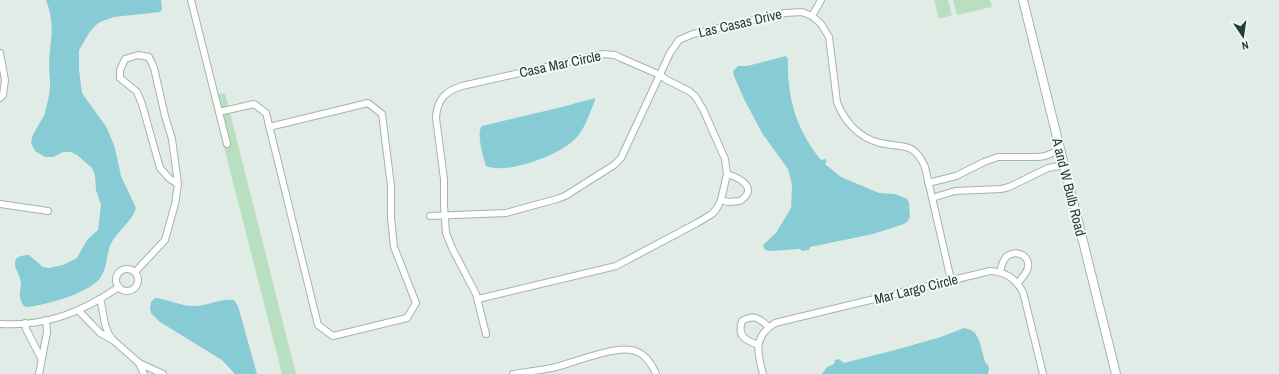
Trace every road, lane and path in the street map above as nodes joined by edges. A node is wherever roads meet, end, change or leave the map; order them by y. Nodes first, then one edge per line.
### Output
1 (191, 0) edge
2 (821, 0) edge
3 (1023, 0) edge
4 (812, 16) junction
5 (0, 52) edge
6 (660, 75) junction
7 (0, 98) edge
8 (219, 112) junction
9 (269, 126) junction
10 (227, 144) dead end
11 (1060, 150) junction
12 (1064, 165) junction
13 (727, 174) junction
14 (928, 183) junction
15 (178, 184) junction
16 (932, 198) junction
17 (721, 200) junction
18 (0, 204) edge
19 (48, 211) dead end
20 (445, 215) junction
21 (430, 216) dead end
22 (135, 272) junction
23 (1000, 272) junction
24 (951, 280) junction
25 (1018, 283) junction
26 (119, 287) junction
27 (478, 299) junction
28 (100, 300) junction
29 (78, 311) junction
30 (46, 320) junction
31 (25, 323) junction
32 (0, 324) edge
33 (769, 327) junction
34 (486, 334) dead end
35 (113, 340) junction
36 (758, 345) junction
37 (41, 358) junction
38 (139, 363) junction
39 (39, 374) edge
40 (144, 374) edge
41 (163, 374) edge
42 (513, 374) edge
43 (656, 374) edge
44 (763, 374) edge
45 (1043, 374) edge
46 (1116, 374) edge

1 - 8 street
2 - 4 street
3 - 11 street, A and W Bulb Road
4 - 6 street, Las Casas Drive
4 - 14 street
5 - 7 street
6 - 13 street, Casa Mar Circle
6 - 20 street, Las Casas Drive
6 - 20 street, Casa Mar Circle
8 - 9 street
8 - 10 street
9 - 9 street
11 - 12 street, A and W Bulb Road
11 - 14 street
12 - 16 street
12 - 46 street, A and W Bulb Road
13 - 17 street, Casa Mar Circle
13 - 17 street
14 - 16 street
15 - 15 street
15 - 22 street
16 - 24 street
17 - 27 street, Casa Mar Circle
18 - 19 street
20 - 21 street, Las Casas Drive
20 - 27 street, Casa Mar Circle
22 - 26 street
22 - 26 street
23 - 24 street, Mar Largo Circle
23 - 25 street
23 - 25 street
24 - 33 street, Mar Largo Circle
25 - 45 street
26 - 28 street
27 - 34 street, Casa Mar Circle
28 - 29 street
28 - 35 street
29 - 30 street
29 - 35 street
30 - 31 street
30 - 37 street
31 - 32 street
31 - 37 street
33 - 36 street
33 - 36 street
35 - 38 street
36 - 44 street
37 - 39 street
38 - 40 street
38 - 41 street
42 - 43 street

